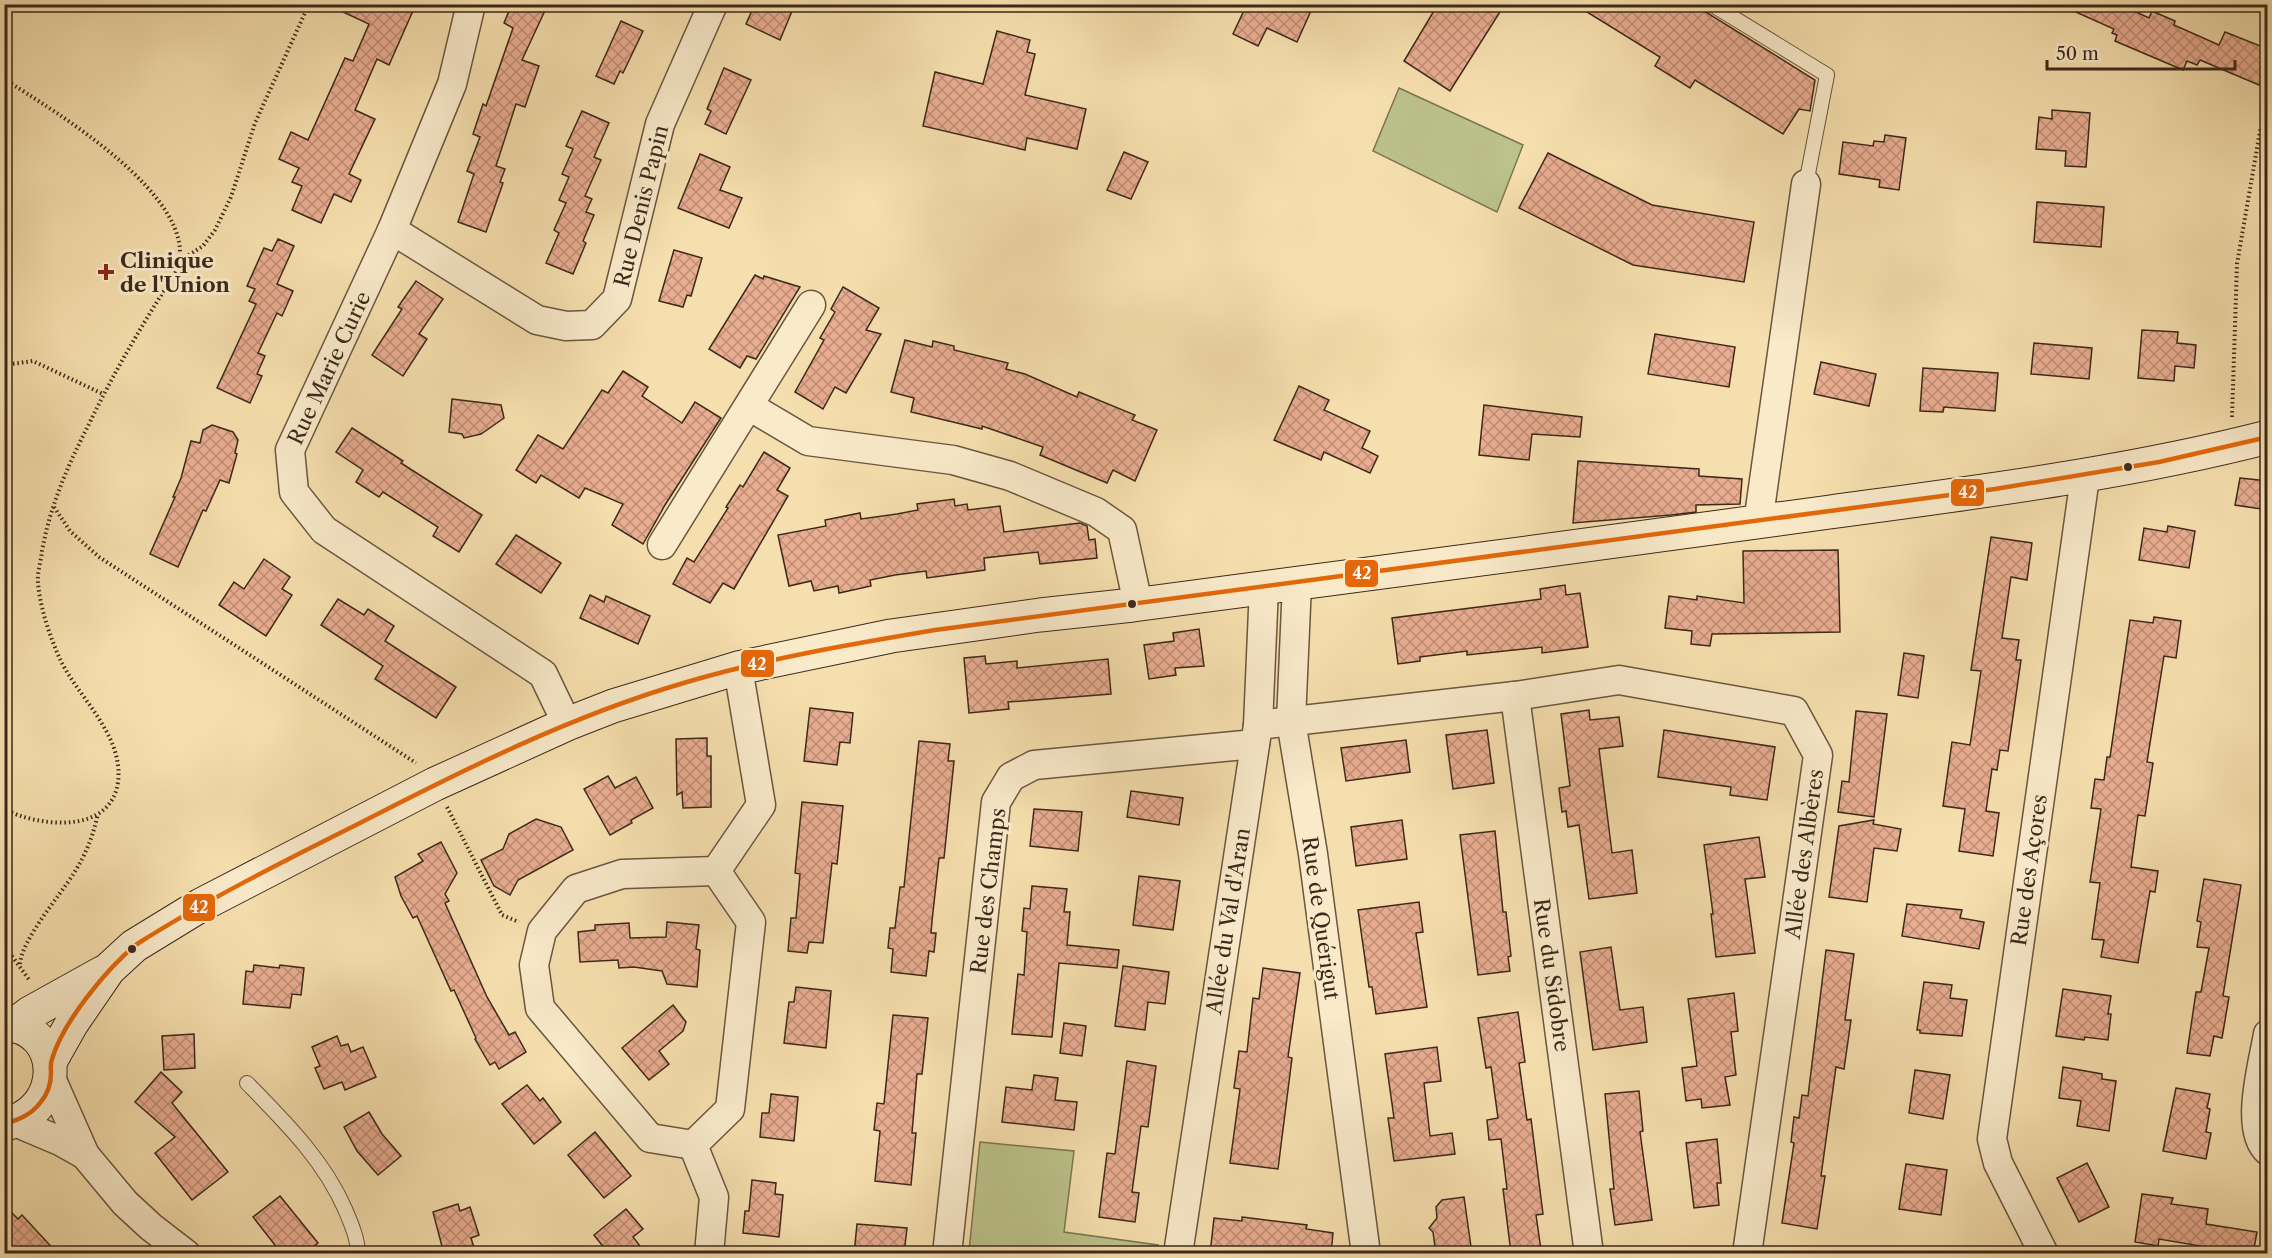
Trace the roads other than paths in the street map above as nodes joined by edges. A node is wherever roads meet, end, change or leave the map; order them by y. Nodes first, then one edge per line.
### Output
1 (471, 4) edge
2 (714, 4) edge
3 (1711, 4) edge
4 (1806, 184) joint
5 (392, 230) junction
6 (812, 305) dead end
7 (749, 406) junction
8 (2268, 437) edge
9 (2085, 477) junction
10 (1758, 523) junction
11 (662, 545) dead end
12 (1297, 583) junction
13 (1264, 587) junction
14 (1138, 604) junction
15 (738, 668) junction
16 (1515, 696) junction
17 (1291, 721) junction
18 (567, 724) junction
19 (1256, 734) junction
20 (716, 871) junction
21 (109, 969) junction
22 (9, 1024) edge
23 (2268, 1034) edge
24 (50, 1070) junction
25 (247, 1083) dead end
26 (10, 1123) edge
27 (693, 1145) junction
28 (2268, 1151) edge
29 (85, 1155) junction
30 (186, 1254) edge
31 (358, 1254) edge
32 (709, 1254) edge
33 (947, 1254) edge
34 (1178, 1254) edge
35 (1366, 1254) edge
36 (1589, 1254) edge
37 (1747, 1254) edge
38 (2044, 1254) edge

1 - 5 street, Rue Marie Curie
2 - 5 street, Rue Denis Papin
3 - 4 lane
4 - 10 street
5 - 18 street, Rue Marie Curie
6 - 7 street
7 - 11 street
7 - 14 street
8 - 9 street
9 - 10 street
9 - 38 street, Rue des Açores
10 - 12 street
12 - 13 street
12 - 17 street, Rue de Quérigut
13 - 14 street
13 - 19 street, Allée du Val d'Aran
14 - 15 street
15 - 18 street
15 - 20 street
16 - 17 street, Allée des Albères
16 - 36 street, Rue du Sidobre
16 - 37 street, Allée des Albères
17 - 19 street, Allée des Albères
17 - 35 street, Rue de Quérigut
18 - 21 street
19 - 33 street, Rue des Champs
19 - 34 street, Allée du Val d'Aran
20 - 27 street
20 - 27 street
21 - 22 street
21 - 24 street
22 - 24 street
23 - 28 street
24 - 26 street
24 - 29 street
25 - 31 lane
26 - 29 street
27 - 32 street
29 - 30 street

